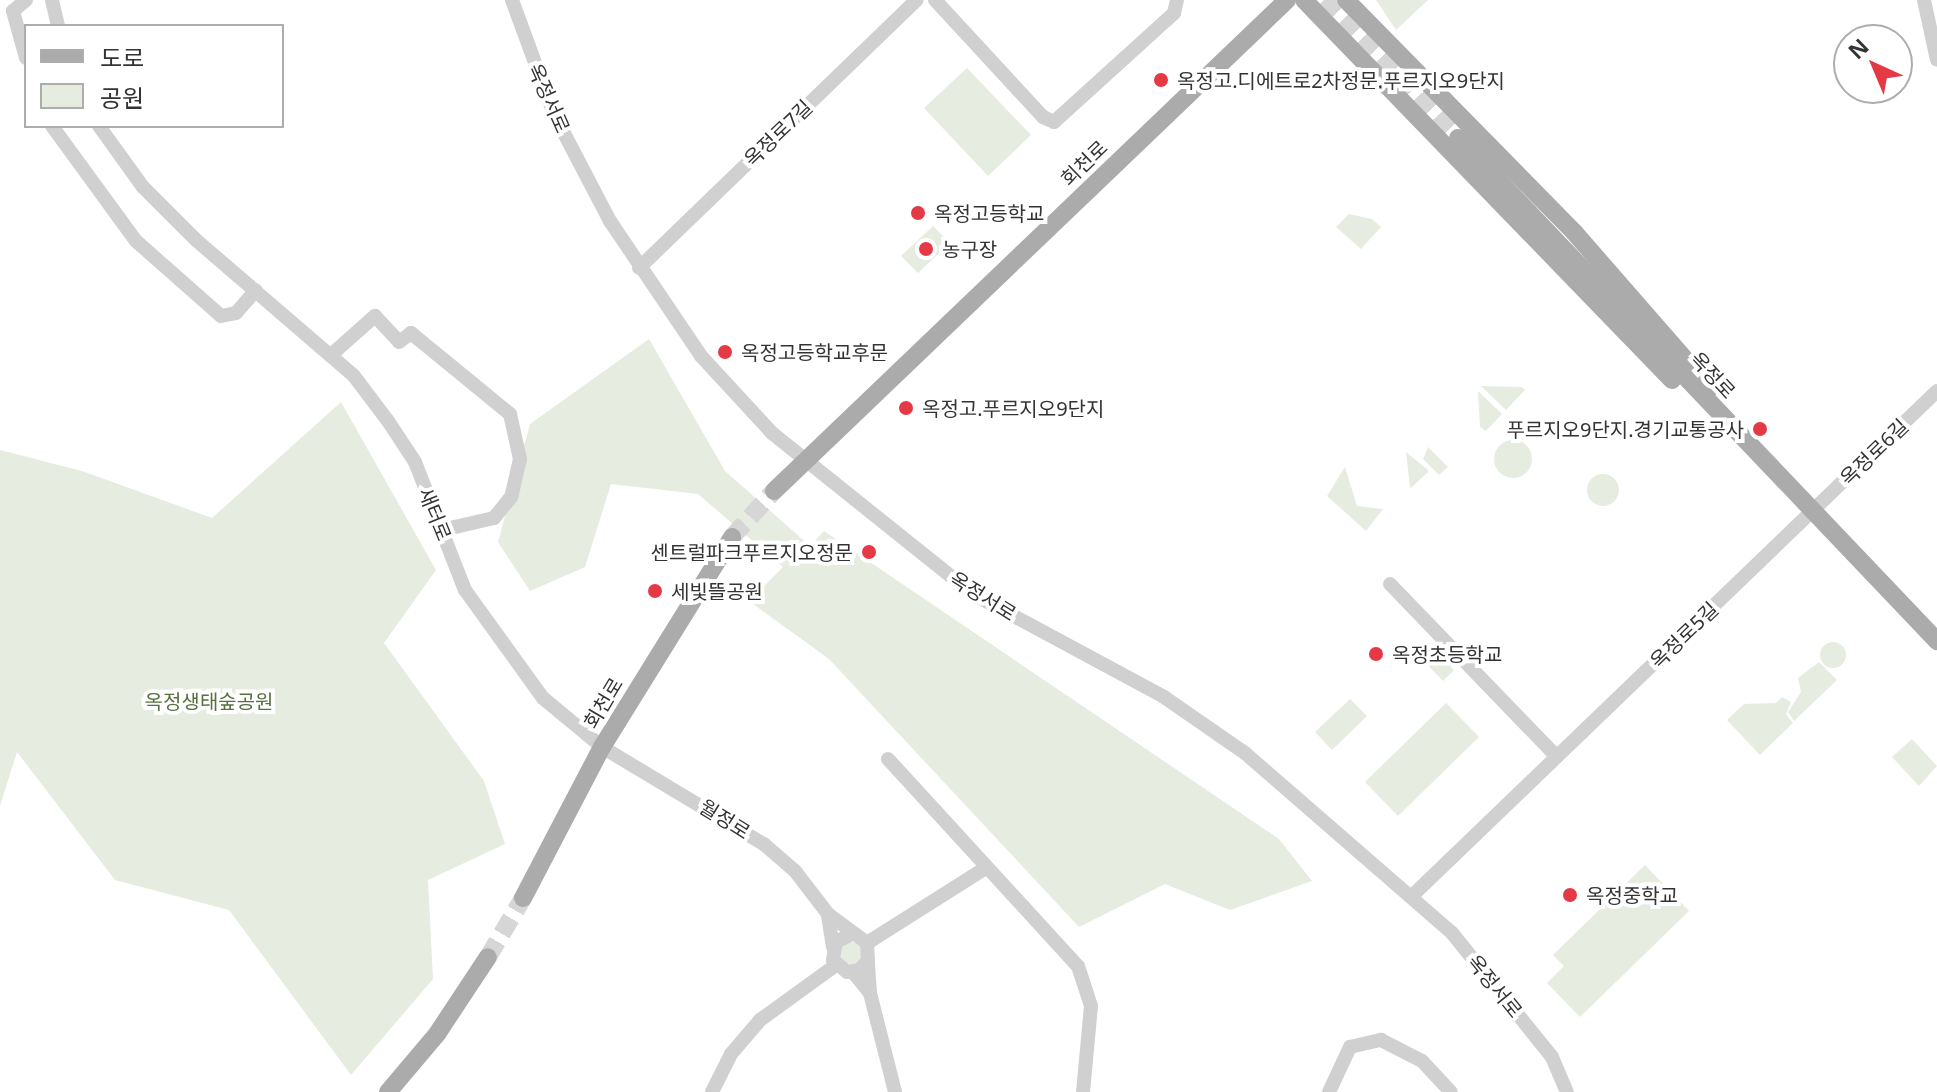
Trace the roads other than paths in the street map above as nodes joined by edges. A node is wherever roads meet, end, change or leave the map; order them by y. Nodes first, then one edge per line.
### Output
1 (26, 0) edge
2 (52, 0) edge
3 (512, 0) edge
4 (917, 0) edge
5 (935, 0) edge
6 (1177, 0) edge
7 (1287, 0) edge
8 (1304, 0) edge
9 (1346, 0) edge
10 (1924, 0) edge
11 (58, 24) edge
12 (24, 51) edge
13 (1937, 60) edge
14 (1436, 93) junction
15 (1415, 116) junction
16 (53, 128) edge
17 (100, 128) edge
18 (1458, 138) tunnel mouth
19 (639, 268) junction
20 (256, 290) junction
21 (331, 355) junction
22 (1937, 391) edge
23 (1734, 428) junction
24 (803, 463) junction
25 (774, 491) tunnel mouth
26 (1811, 513) junction
27 (442, 530) junction
28 (732, 537) tunnel mouth
29 (1390, 584) dead end
30 (1937, 641) edge
31 (602, 747) junction
32 (1557, 757) junction
33 (888, 759) dead end
34 (984, 869) junction
35 (1413, 895) junction
36 (523, 898) tunnel mouth
37 (828, 914) junction
38 (852, 934) junction
39 (867, 943) junction
40 (833, 947) junction
41 (488, 957) tunnel mouth
42 (868, 961) junction
43 (836, 965) junction
44 (853, 972) junction
45 (870, 993) junction
46 (388, 1092) edge
47 (712, 1092) edge
48 (895, 1092) edge
49 (1083, 1092) edge
50 (1329, 1092) edge
51 (1451, 1092) edge
52 (1567, 1092) edge

1 - 12 street
2 - 11 street
3 - 19 street, 옥정서로
4 - 19 street, 옥정로7길
5 - 6 street
7 - 24 main road, 회천로
8 - 15 main road
9 - 14 main road
10 - 13 street
14 - 15 main road
14 - 23 main road
15 - 23 main road
16 - 20 street
17 - 20 street, 새터로
18 - 23 main road, 옥정로
19 - 24 street, 옥정서로
20 - 21 street, 새터로
21 - 27 street, 새터로
21 - 27 street
22 - 26 street, 옥정로6길
23 - 26 main road, 옥정로
24 - 25 main road, 회천로
24 - 35 street, 옥정서로
26 - 30 main road, 옥정로
26 - 32 street, 옥정로5길
27 - 31 street, 새터로
28 - 31 main road, 회천로
29 - 32 street
31 - 36 main road, 회천로
31 - 37 street, 월정로
32 - 35 street, 옥정로5길
33 - 34 street
34 - 39 street
34 - 49 street
35 - 52 street, 옥정서로
37 - 38 street, 월정로
37 - 40 street
38 - 39 street
38 - 40 street
39 - 42 street
40 - 43 street
41 - 46 main road
42 - 44 street
42 - 45 street
43 - 44 street
43 - 47 street
44 - 45 street
45 - 48 street
50 - 51 street

